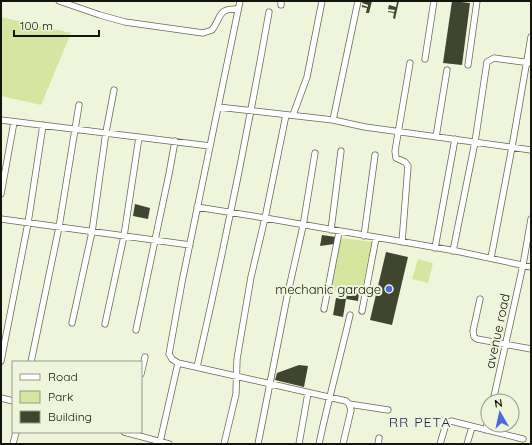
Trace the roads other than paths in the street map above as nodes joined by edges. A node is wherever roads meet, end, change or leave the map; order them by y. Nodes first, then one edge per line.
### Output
1 (59, 1) edge
2 (240, 1) edge
3 (322, 1) edge
4 (358, 1) edge
5 (434, 1) edge
6 (477, 1) edge
7 (238, 9) junction
8 (269, 12) dead end
9 (531, 37) edge
10 (425, 59) dead end
11 (410, 63) dead end
12 (529, 63) edge
13 (468, 65) dead end
14 (447, 70) dead end
15 (114, 90) dead end
16 (79, 105) dead end
17 (218, 107) junction
18 (252, 111) junction
19 (286, 115) junction
20 (293, 116) junction
21 (1, 120) edge
22 (333, 120) junction
23 (14, 122) junction
24 (43, 125) junction
25 (75, 128) junction
26 (106, 132) junction
27 (399, 132) junction
28 (139, 137) junction
29 (436, 137) junction
30 (455, 139) junction
31 (174, 141) junction
32 (475, 142) junction
33 (210, 146) junction
34 (512, 147) junction
35 (531, 150) edge
36 (341, 151) dead end
37 (315, 153) dead end
38 (374, 155) dead end
39 (1, 194) edge
40 (197, 208) junction
41 (232, 213) junction
42 (266, 218) junction
43 (1, 219) edge
44 (531, 219) edge
45 (28, 222) junction
46 (303, 226) junction
47 (59, 227) junction
48 (331, 230) junction
49 (92, 232) junction
50 (339, 232) junction
51 (124, 236) junction
52 (364, 236) junction
53 (376, 238) junction
54 (155, 241) junction
55 (402, 242) junction
56 (190, 245) junction
57 (435, 248) junction
58 (453, 251) junction
59 (491, 258) junction
60 (523, 265) junction
61 (531, 267) edge
62 (480, 299) dead end
63 (324, 309) dead end
64 (362, 312) dead end
65 (350, 315) dead end
66 (72, 323) dead end
67 (105, 324) dead end
68 (136, 330) dead end
69 (506, 344) junction
70 (531, 349) edge
71 (145, 357) dead end
72 (1, 361) edge
73 (31, 361) edge
74 (178, 363) junction
75 (198, 367) junction
76 (142, 370) edge
77 (237, 376) junction
78 (271, 384) junction
79 (308, 393) junction
80 (494, 393) edge
81 (1, 398) edge
82 (329, 398) junction
83 (12, 401) edge
84 (349, 404) junction
85 (388, 410) dead end
86 (472, 427) junction
87 (480, 429) edge
88 (16, 433) edge
89 (129, 433) edge
90 (498, 433) edge
91 (523, 439) dead end
92 (160, 442) junction
93 (13, 444) edge
94 (169, 444) edge
95 (224, 444) edge
96 (258, 444) edge
97 (299, 444) edge
98 (319, 444) edge
99 (343, 444) edge
100 (440, 444) edge
101 (467, 444) edge

1 - 7 street
2 - 7 street
3 - 20 street
4 - 22 street
5 - 10 street
6 - 13 street
7 - 17 street
8 - 18 street
9 - 12 street
11 - 27 street
12 - 32 street
12 - 34 street
14 - 29 street
15 - 26 street
16 - 25 street
17 - 18 street
17 - 33 street
18 - 19 street
18 - 41 street
19 - 20 street
19 - 42 street
20 - 22 street
21 - 23 street
22 - 27 street
23 - 24 street
23 - 39 street
24 - 25 street
24 - 45 street
25 - 26 street
25 - 47 street
26 - 28 street
26 - 49 street
27 - 29 street
27 - 55 street
28 - 31 street
28 - 51 street
29 - 30 street
30 - 32 street
30 - 57 street
31 - 33 street
31 - 54 street
32 - 34 street
32 - 58 street
33 - 40 street
34 - 35 street
34 - 59 street
36 - 48 street
37 - 46 street
38 - 52 street
40 - 41 street
40 - 56 street
41 - 42 street
41 - 75 street
42 - 46 street
42 - 77 street
43 - 45 street
44 - 60 street, avenue road
45 - 47 street
45 - 72 street
46 - 48 street
46 - 78 street
47 - 49 street
47 - 73 street
48 - 50 street
49 - 51 street
49 - 66 street
50 - 52 street
50 - 63 street
51 - 54 street
51 - 67 street
52 - 53 street
53 - 55 street
53 - 64 street
54 - 56 street
54 - 68 street
55 - 57 street
56 - 74 street
57 - 58 street
58 - 59 street
59 - 60 street
60 - 61 street
60 - 69 street, avenue road
62 - 69 street
65 - 82 street
69 - 70 street
69 - 80 street, avenue road
71 - 76 street
74 - 75 street
74 - 92 street
75 - 77 street
77 - 78 street
77 - 95 street
78 - 79 street
78 - 96 street
79 - 82 street
79 - 97 street
81 - 83 street
82 - 84 street
82 - 98 street
84 - 85 street
84 - 99 street
86 - 87 street
86 - 100 street
86 - 101 street
88 - 93 street
89 - 92 street
90 - 91 street
92 - 94 street

